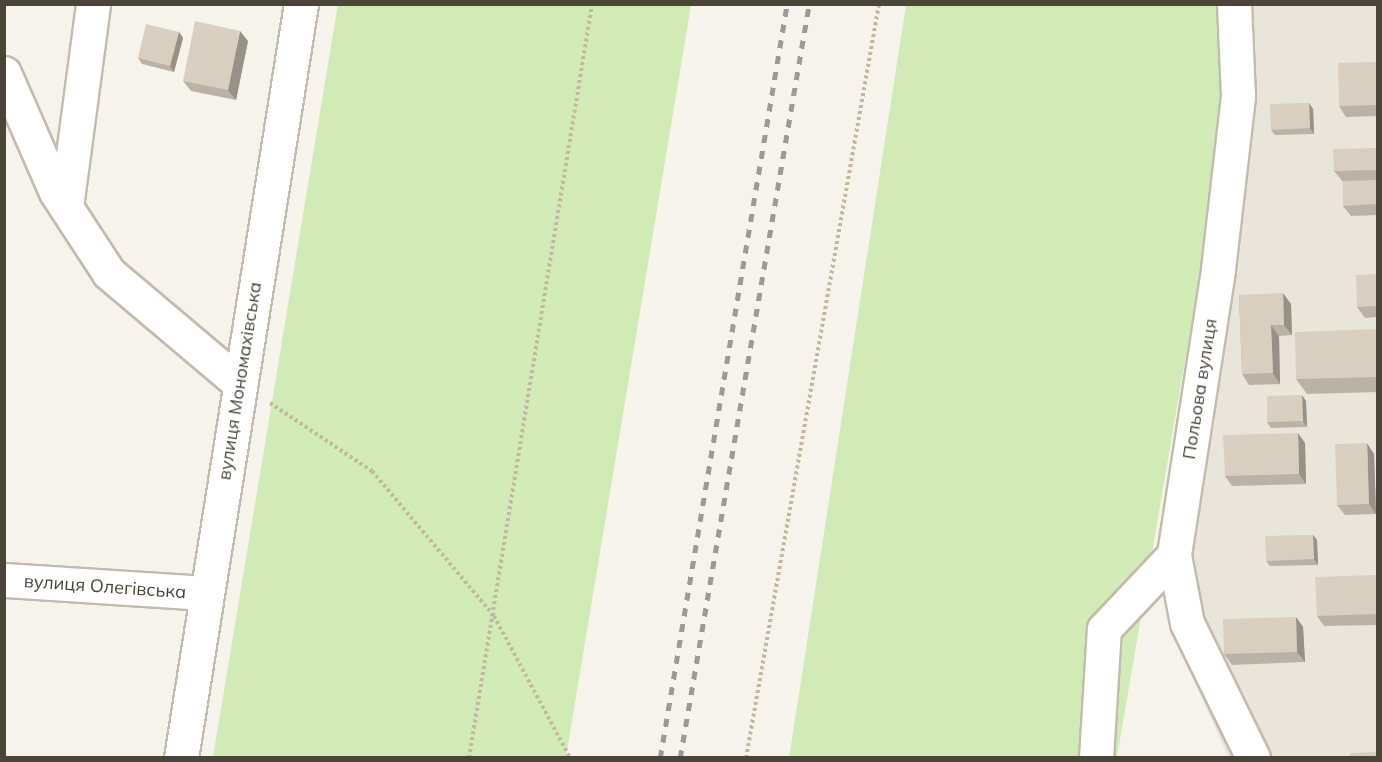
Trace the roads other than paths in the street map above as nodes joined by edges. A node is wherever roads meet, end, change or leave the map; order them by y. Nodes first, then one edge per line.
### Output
1 (93, 4) edge
2 (301, 4) edge
3 (1234, 4) edge
4 (4, 73) edge
5 (66, 207) junction
6 (239, 383) junction
7 (1174, 555) junction
8 (4, 580) edge
9 (205, 593) junction
10 (180, 758) edge
11 (1096, 758) edge
12 (1253, 758) edge

1 - 5 street
2 - 6 street, вулиця Мономахівська
3 - 7 street, Польова вулиця
4 - 5 street
5 - 6 street
6 - 9 street, вулиця Мономахівська
7 - 11 street
7 - 12 street, Польова вулиця
8 - 9 street, вулиця Олегівська
9 - 10 street, вулиця Мономахівська

